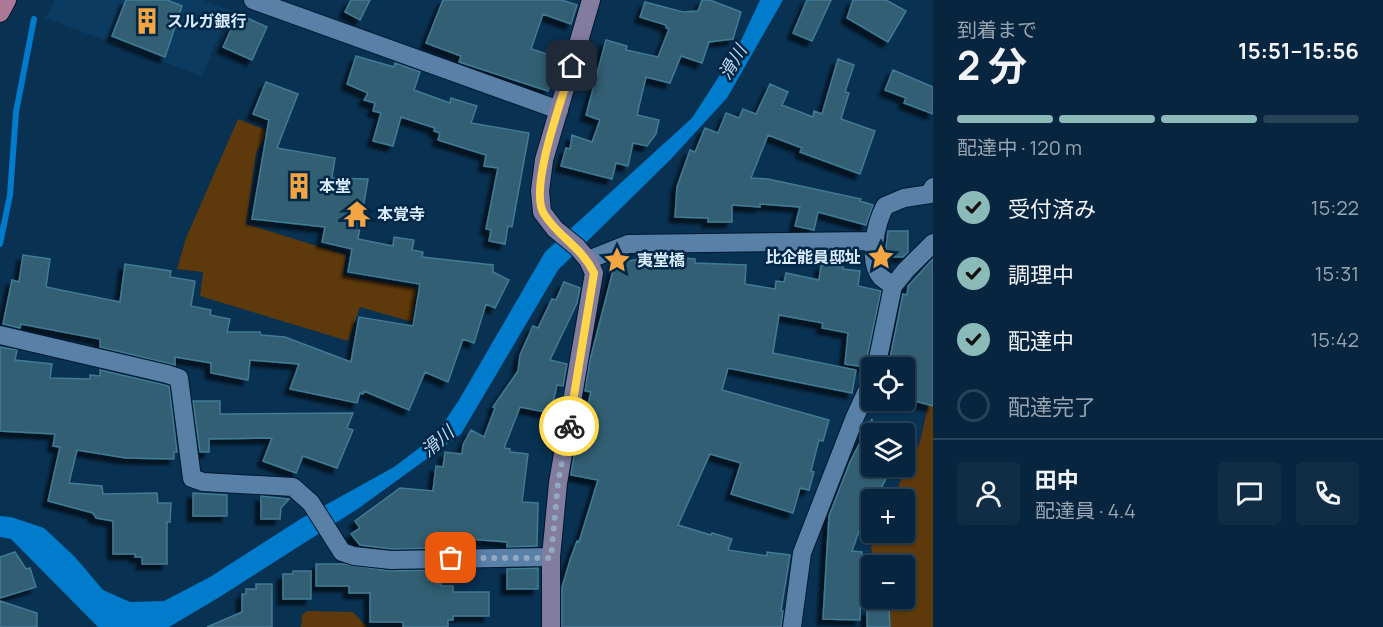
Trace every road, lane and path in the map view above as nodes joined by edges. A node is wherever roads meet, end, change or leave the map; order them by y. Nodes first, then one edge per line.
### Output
1 (7, 0) edge
2 (253, 0) edge
3 (591, 0) edge
4 (0, 13) edge
5 (559, 110) junction
6 (933, 187) edge
7 (873, 241) junction
8 (933, 243) edge
9 (582, 254) junction
10 (893, 286) junction
11 (3, 336) edge
12 (878, 357) edge
13 (861, 404) edge
14 (551, 558) junction
15 (551, 627) edge
16 (792, 627) edge

1 - 4 main road
2 - 5 street
3 - 5 street
5 - 9 street
6 - 7 street
7 - 9 street
7 - 10 street
8 - 10 street
9 - 14 street
10 - 12 street
11 - 14 street
13 - 16 street
14 - 15 street

